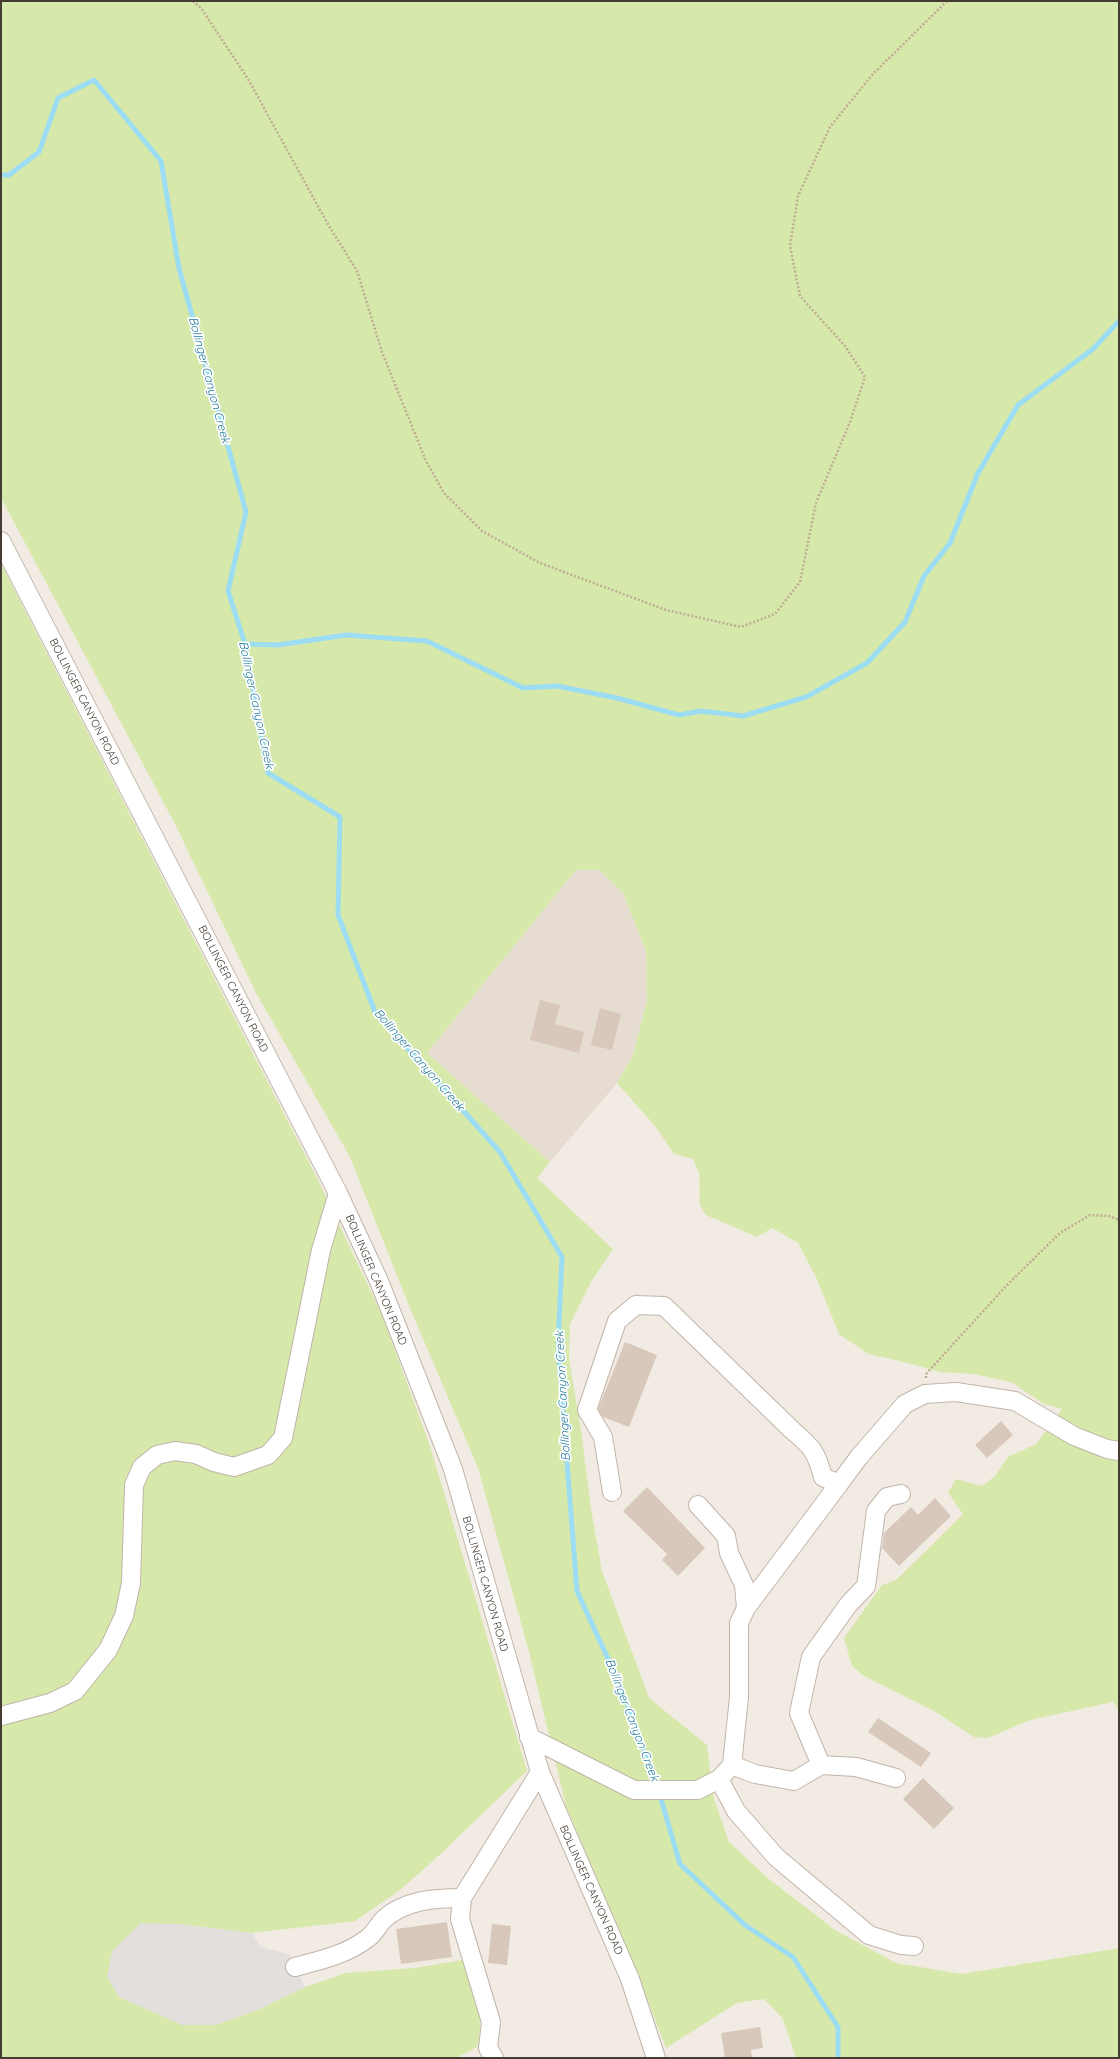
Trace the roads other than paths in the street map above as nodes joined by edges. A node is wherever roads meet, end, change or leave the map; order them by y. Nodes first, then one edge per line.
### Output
1 (1, 541) edge
2 (338, 1193) junction
3 (1119, 1451) edge
4 (839, 1484) junction
5 (612, 1492) dead end
6 (901, 1494) dead end
7 (698, 1505) dead end
8 (746, 1608) junction
9 (1, 1716) edge
10 (529, 1737) junction
11 (732, 1765) junction
12 (821, 1765) junction
13 (540, 1772) junction
14 (896, 1778) dead end
15 (719, 1779) junction
16 (462, 1898) junction
17 (914, 1946) dead end
18 (295, 1967) dead end
19 (494, 2058) edge
20 (656, 2058) edge

1 - 2 street, BOLLINGER CANYON ROAD
2 - 9 street
2 - 10 street, BOLLINGER CANYON ROAD
3 - 4 street
4 - 5 street
4 - 8 street
6 - 12 street
7 - 8 street
8 - 11 street
10 - 13 street, BOLLINGER CANYON ROAD
10 - 15 street
11 - 12 street
11 - 15 street
12 - 14 street
13 - 16 street
13 - 20 street, BOLLINGER CANYON ROAD
15 - 17 street
16 - 18 street
16 - 19 street

